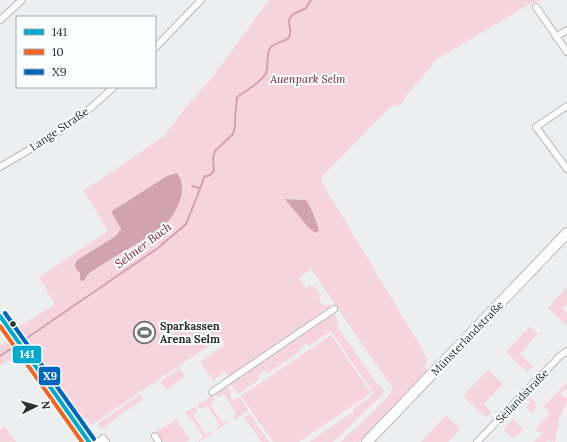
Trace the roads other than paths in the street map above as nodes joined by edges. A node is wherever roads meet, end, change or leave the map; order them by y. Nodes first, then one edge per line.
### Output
1 (22, 0) edge
2 (201, 0) edge
3 (536, 7) dead end
4 (0, 20) edge
5 (567, 30) edge
6 (556, 37) junction
7 (156, 47) edge
8 (567, 52) edge
9 (113, 88) edge
10 (567, 106) edge
11 (0, 167) edge
12 (567, 169) edge
13 (567, 233) edge
14 (334, 309) dead end
15 (0, 316) edge
16 (567, 351) edge
17 (212, 392) dead end
18 (89, 442) edge
19 (98, 442) edge
20 (106, 442) edge
21 (367, 442) edge
22 (477, 442) edge

1 - 4 street
2 - 7 street
3 - 6 street
5 - 6 street
6 - 8 street
9 - 11 street, Lange Straße
10 - 12 street
13 - 21 main road, Münsterlandstraße
14 - 17 street
15 - 18 street
16 - 22 street, Seilandstraße
19 - 20 street

